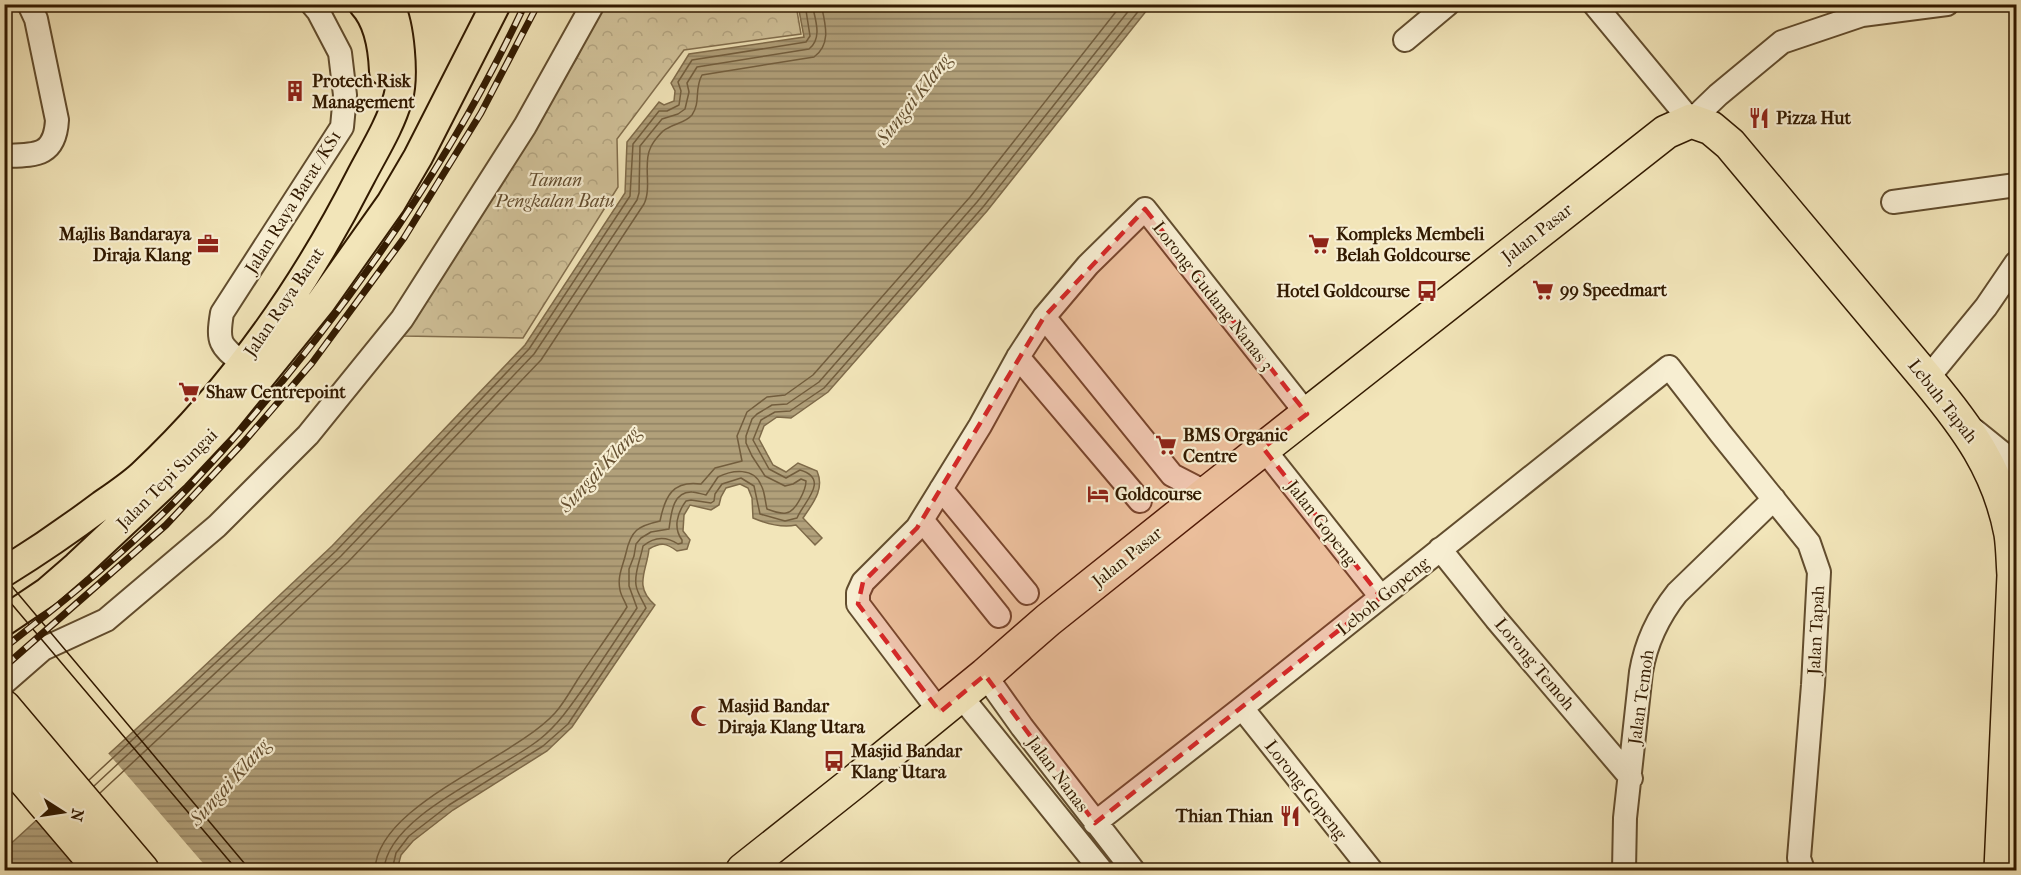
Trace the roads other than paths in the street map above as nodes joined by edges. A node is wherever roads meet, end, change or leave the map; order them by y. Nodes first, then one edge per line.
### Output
1 (29, 4) edge
2 (312, 4) edge
3 (363, 4) edge
4 (496, 4) edge
5 (593, 4) edge
6 (1448, 4) edge
7 (1594, 4) edge
8 (1947, 4) edge
9 (391, 6) edge
10 (1405, 40) dead end
11 (1690, 122) junction
12 (4, 144) edge
13 (50, 146) junction
14 (375, 150) junction
15 (4, 156) edge
16 (2016, 185) edge
17 (1893, 202) dead end
18 (2016, 263) edge
19 (1044, 317) junction
20 (1018, 357) junction
21 (242, 363) junction
22 (1669, 367) joint
23 (1927, 379) junction
24 (1305, 411) junction
25 (1959, 418) junction
26 (1263, 448) junction
27 (2016, 464) edge
28 (941, 489) junction
29 (1207, 493) junction
30 (1774, 499) junction
31 (1140, 501) dead end
32 (922, 520) junction
33 (1440, 549) junction
34 (4, 572) edge
35 (2015, 573) edge
36 (1027, 593) dead end
37 (1381, 597) junction
38 (999, 616) dead end
39 (6, 618) edge
40 (985, 675) junction
41 (4, 683) edge
42 (950, 703) junction
43 (4, 707) edge
44 (1242, 708) junction
45 (4, 756) edge
46 (1631, 778) junction
47 (1095, 823) junction
48 (101, 870) edge
49 (142, 870) edge
50 (742, 870) edge
51 (1101, 870) edge
52 (1133, 870) edge
53 (1371, 870) edge
54 (1624, 870) edge
55 (1803, 870) edge
56 (2001, 870) edge

1 - 13 street
2 - 21 street, Jalan Raya Barat /KS1
3 - 14 main road, Jalan Raya Barat
4 - 39 main road, Jalan Tepi Sungai
5 - 41 street
6 - 10 street
7 - 11 street
8 - 11 street
9 - 14 main road, Jalan Raya Barat
11 - 23 highway, Lebuh Tapah
11 - 24 highway, Jalan Pasar
12 - 13 street
13 - 15 street
14 - 21 main road, Jalan Raya Barat
16 - 17 street
18 - 23 street
19 - 20 street
19 - 24 street, Lorong Gudang Nanas 3
19 - 29 street
20 - 28 street
20 - 31 street
21 - 34 main road, Jalan Raya Barat
22 - 30 street, Jalan Tapah
22 - 33 street, Leboh Gopeng
23 - 25 highway, Lebuh Tapah
24 - 26 highway, Jalan Pasar
25 - 27 street
25 - 35 highway, Lebuh Tapah
26 - 29 highway, Jalan Pasar
26 - 37 street, Jalan Gopeng
28 - 32 street
28 - 36 street
29 - 40 highway, Jalan Pasar
30 - 46 street, Jalan Temoh
30 - 55 street, Jalan Tapah
32 - 38 street
32 - 42 street, Jalan Nanas
33 - 37 street, Leboh Gopeng
33 - 46 street, Lorong Temoh
35 - 56 highway, Lebuh Tapah
37 - 44 street, Leboh Gopeng
40 - 42 highway, Jalan Pasar
40 - 47 street, Jalan Nanas
42 - 50 highway, Jalan Pasar
42 - 51 street, Jalan Nanas
43 - 49 highway
44 - 47 street, Leboh Gopeng
44 - 53 street, Lorong Gopeng
45 - 48 highway
46 - 54 street, Jalan Temoh
47 - 52 street, Jalan Nanas

